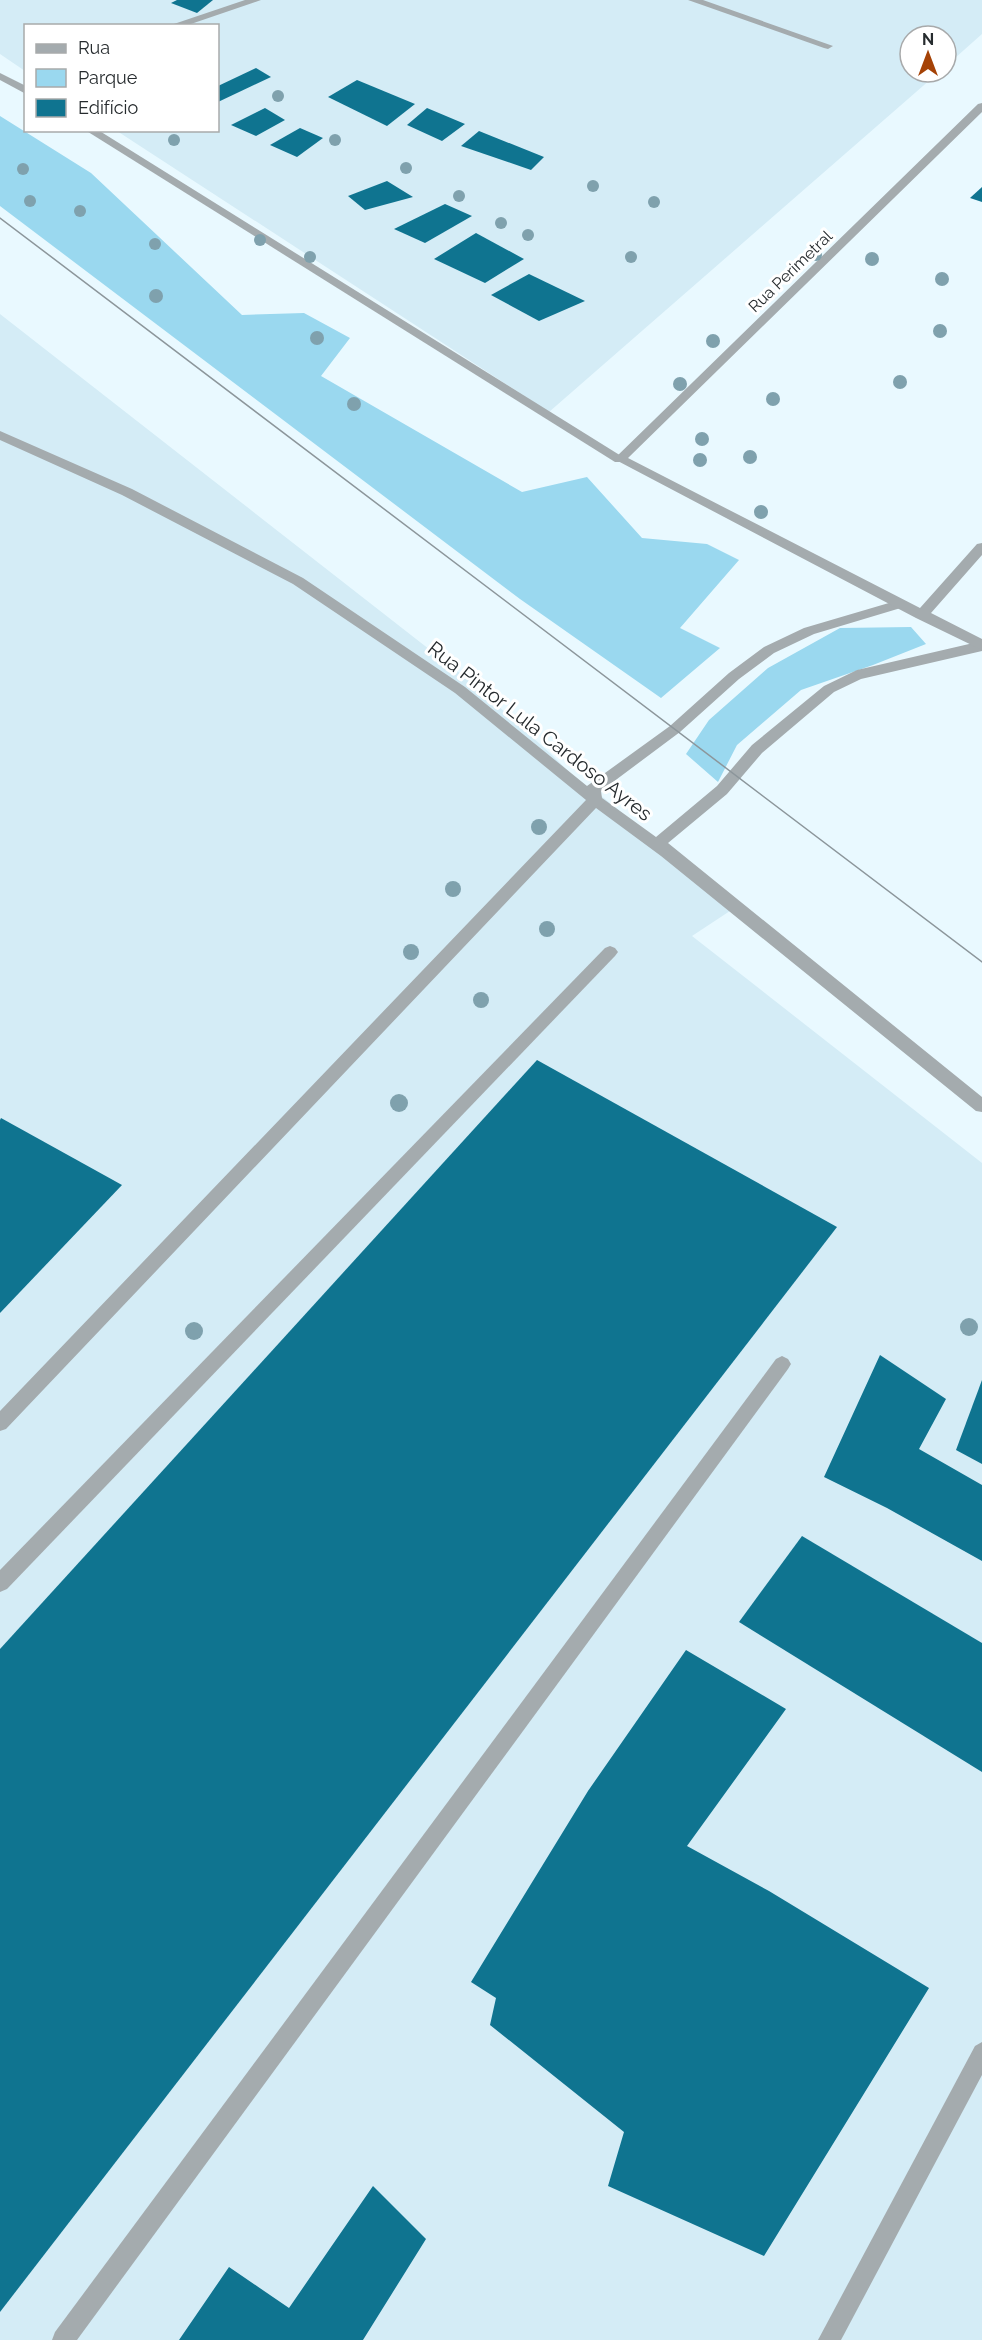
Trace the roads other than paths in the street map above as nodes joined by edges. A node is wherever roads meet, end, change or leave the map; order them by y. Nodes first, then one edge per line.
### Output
1 (256, 0) edge
2 (693, 0) edge
3 (179, 24) edge
4 (828, 46) dead end
5 (0, 76) edge
6 (24, 90) edge
7 (982, 106) edge
8 (93, 132) edge
9 (0, 435) edge
10 (620, 459) junction
11 (982, 548) edge
12 (899, 604) junction
13 (921, 615) junction
14 (982, 646) edge
15 (595, 800) junction
16 (666, 852) junction
17 (610, 952) dead end
18 (982, 1106) edge
19 (782, 1364) dead end
20 (0, 1423) edge
21 (0, 1583) edge
22 (982, 2053) edge
23 (63, 2340) edge
24 (829, 2340) edge

1 - 3 street
2 - 4 street
5 - 6 street
7 - 10 street, Rua Perimetral
8 - 10 street
9 - 15 street, Rua Pintor Lula Cardoso Ayres
10 - 12 street
11 - 13 street
12 - 13 street
12 - 15 street
13 - 14 street
14 - 16 street
15 - 16 street, Rua Pintor Lula Cardoso Ayres
15 - 20 street
16 - 18 street, Rua Pintor Lula Cardoso Ayres
17 - 21 street
19 - 23 street
22 - 24 street

